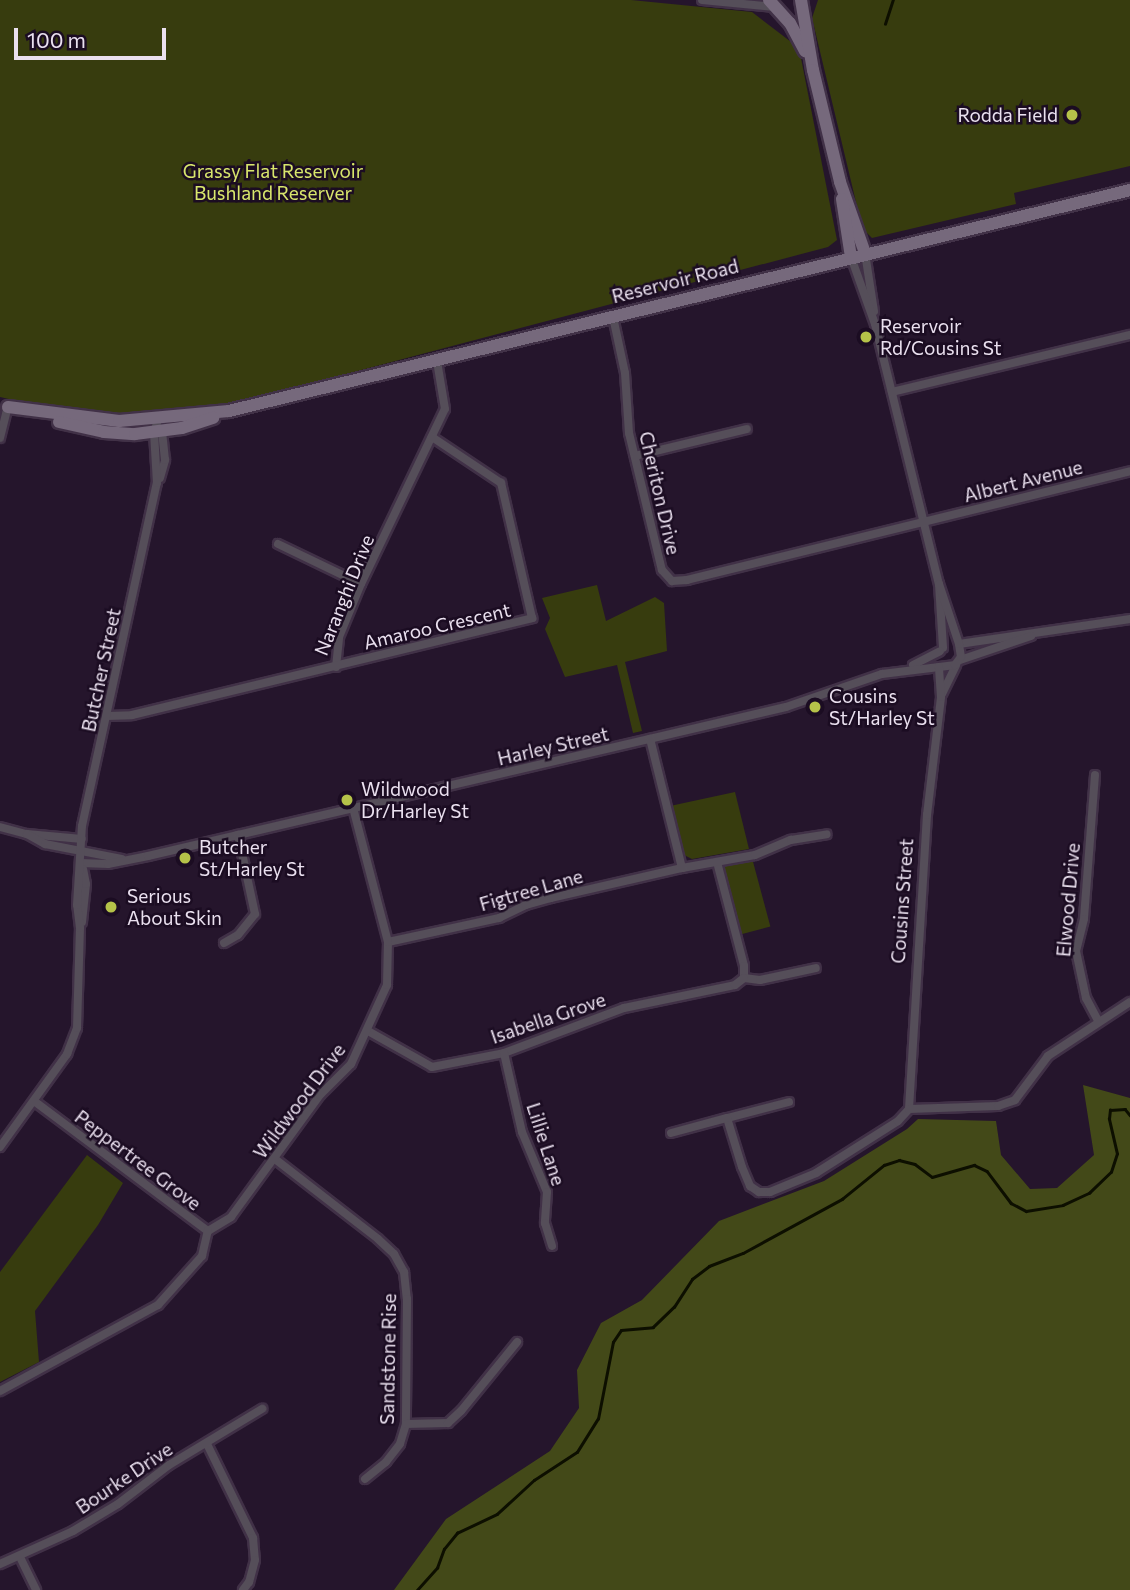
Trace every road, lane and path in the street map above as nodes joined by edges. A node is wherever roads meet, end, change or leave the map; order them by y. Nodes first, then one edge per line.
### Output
1 (702, 0) edge
2 (796, 0) edge
3 (801, 0) edge
4 (720, 1) edge
5 (774, 5) edge
6 (813, 70) junction
7 (840, 181) junction
8 (1130, 190) edge
9 (865, 253) junction
10 (851, 257) junction
11 (613, 317) junction
12 (875, 324) junction
13 (1130, 335) edge
14 (437, 361) junction
15 (892, 392) junction
16 (4, 406) edge
17 (158, 428) junction
18 (747, 429) dead end
19 (432, 437) junction
20 (0, 438) edge
21 (635, 456) junction
22 (1130, 471) edge
23 (923, 522) junction
24 (278, 544) dead end
25 (361, 584) junction
26 (939, 584) junction
27 (1130, 619) edge
28 (1037, 634) junction
29 (959, 644) junction
30 (942, 649) junction
31 (959, 662) junction
32 (336, 667) junction
33 (939, 667) junction
34 (904, 669) junction
35 (941, 697) junction
36 (107, 716) junction
37 (650, 739) junction
38 (1095, 775) dead end
39 (353, 808) junction
40 (0, 827) edge
41 (27, 834) junction
42 (827, 834) dead end
43 (238, 835) junction
44 (82, 839) junction
45 (82, 852) junction
46 (124, 859) junction
47 (718, 862) junction
48 (81, 863) junction
49 (682, 868) junction
50 (388, 942) junction
51 (224, 943) dead end
52 (816, 968) dead end
53 (744, 978) junction
54 (1130, 1002) edge
55 (1099, 1023) junction
56 (368, 1031) junction
57 (504, 1053) junction
58 (34, 1101) junction
59 (789, 1102) dead end
60 (909, 1109) junction
61 (727, 1118) junction
62 (671, 1133) dead end
63 (0, 1147) edge
64 (275, 1158) junction
65 (208, 1231) junction
66 (552, 1246) dead end
67 (517, 1342) dead end
68 (0, 1391) edge
69 (262, 1409) dead end
70 (406, 1424) junction
71 (207, 1444) junction
72 (365, 1479) dead end
73 (20, 1558) junction
74 (0, 1564) edge
75 (36, 1590) edge
76 (243, 1590) edge

1 - 4 street
2 - 5 main road
3 - 6 main road
4 - 5 street
5 - 6 main road
6 - 7 main road
7 - 9 main road
7 - 10 main road
8 - 9 main road, Reservoir Road
9 - 10 main road, Reservoir Road
9 - 12 street
10 - 11 main road, Reservoir Road
10 - 12 street
11 - 14 main road, Reservoir Road
11 - 21 street, Cheriton Drive
12 - 15 street
13 - 15 street
14 - 17 main road, Reservoir Road
14 - 19 street, Naranghi Drive
15 - 23 street
16 - 17 main road, Reservoir Road
16 - 20 street
17 - 36 street, Butcher Street
18 - 21 street
19 - 25 street, Naranghi Drive
19 - 32 street, Amaroo Crescent
21 - 23 street, Cheriton Drive
22 - 23 street, Albert Avenue
23 - 26 street
24 - 25 street
25 - 32 street, Naranghi Drive
26 - 29 street
26 - 30 street
27 - 28 street
28 - 29 street
28 - 31 street
29 - 30 street, Harley Street
29 - 31 street
30 - 33 street, Cousins Street
30 - 34 street, Harley Street
31 - 33 street, Harley Street
31 - 35 street, Cousins Street
32 - 36 street, Naranghi Drive
33 - 34 street, Harley Street
33 - 35 street, Cousins Street
34 - 37 street, Harley Street
35 - 60 street, Cousins Street
36 - 44 street, Butcher Street
37 - 39 street, Harley Street
37 - 49 street
38 - 55 street, Elwood Drive
39 - 43 street, Harley Street
39 - 50 street, Wildwood Drive
40 - 41 street, Harley Street
41 - 44 street, Harley Street
41 - 45 street, Harley Street
42 - 47 street, Figtree Lane
43 - 46 street, Harley Street
43 - 51 street
44 - 45 street, Butcher Street
45 - 46 street, Harley Street
45 - 48 street, Butcher Street
46 - 48 street, Harley Street
47 - 49 street, Figtree Lane
47 - 53 street
48 - 58 street, Butcher Street
49 - 50 street, Figtree Lane
50 - 56 street, Wildwood Drive
52 - 53 street, Isabella Grove
53 - 57 street, Isabella Grove
54 - 55 street
55 - 60 street
56 - 57 street, Isabella Grove
56 - 64 street, Wildwood Drive
57 - 66 street, Lillie Lane
58 - 63 street, Butcher Street
58 - 65 street, Peppertree Grove
59 - 61 street
60 - 61 street
61 - 62 street
64 - 65 street, Wildwood Drive
64 - 70 street, Sandstone Rise
65 - 68 street, Peppertree Grove
67 - 70 street
69 - 71 street, Bourke Drive
70 - 72 street, Sandstone Rise
71 - 73 street, Bourke Drive
71 - 76 street
73 - 74 street, Bourke Drive
73 - 75 street

